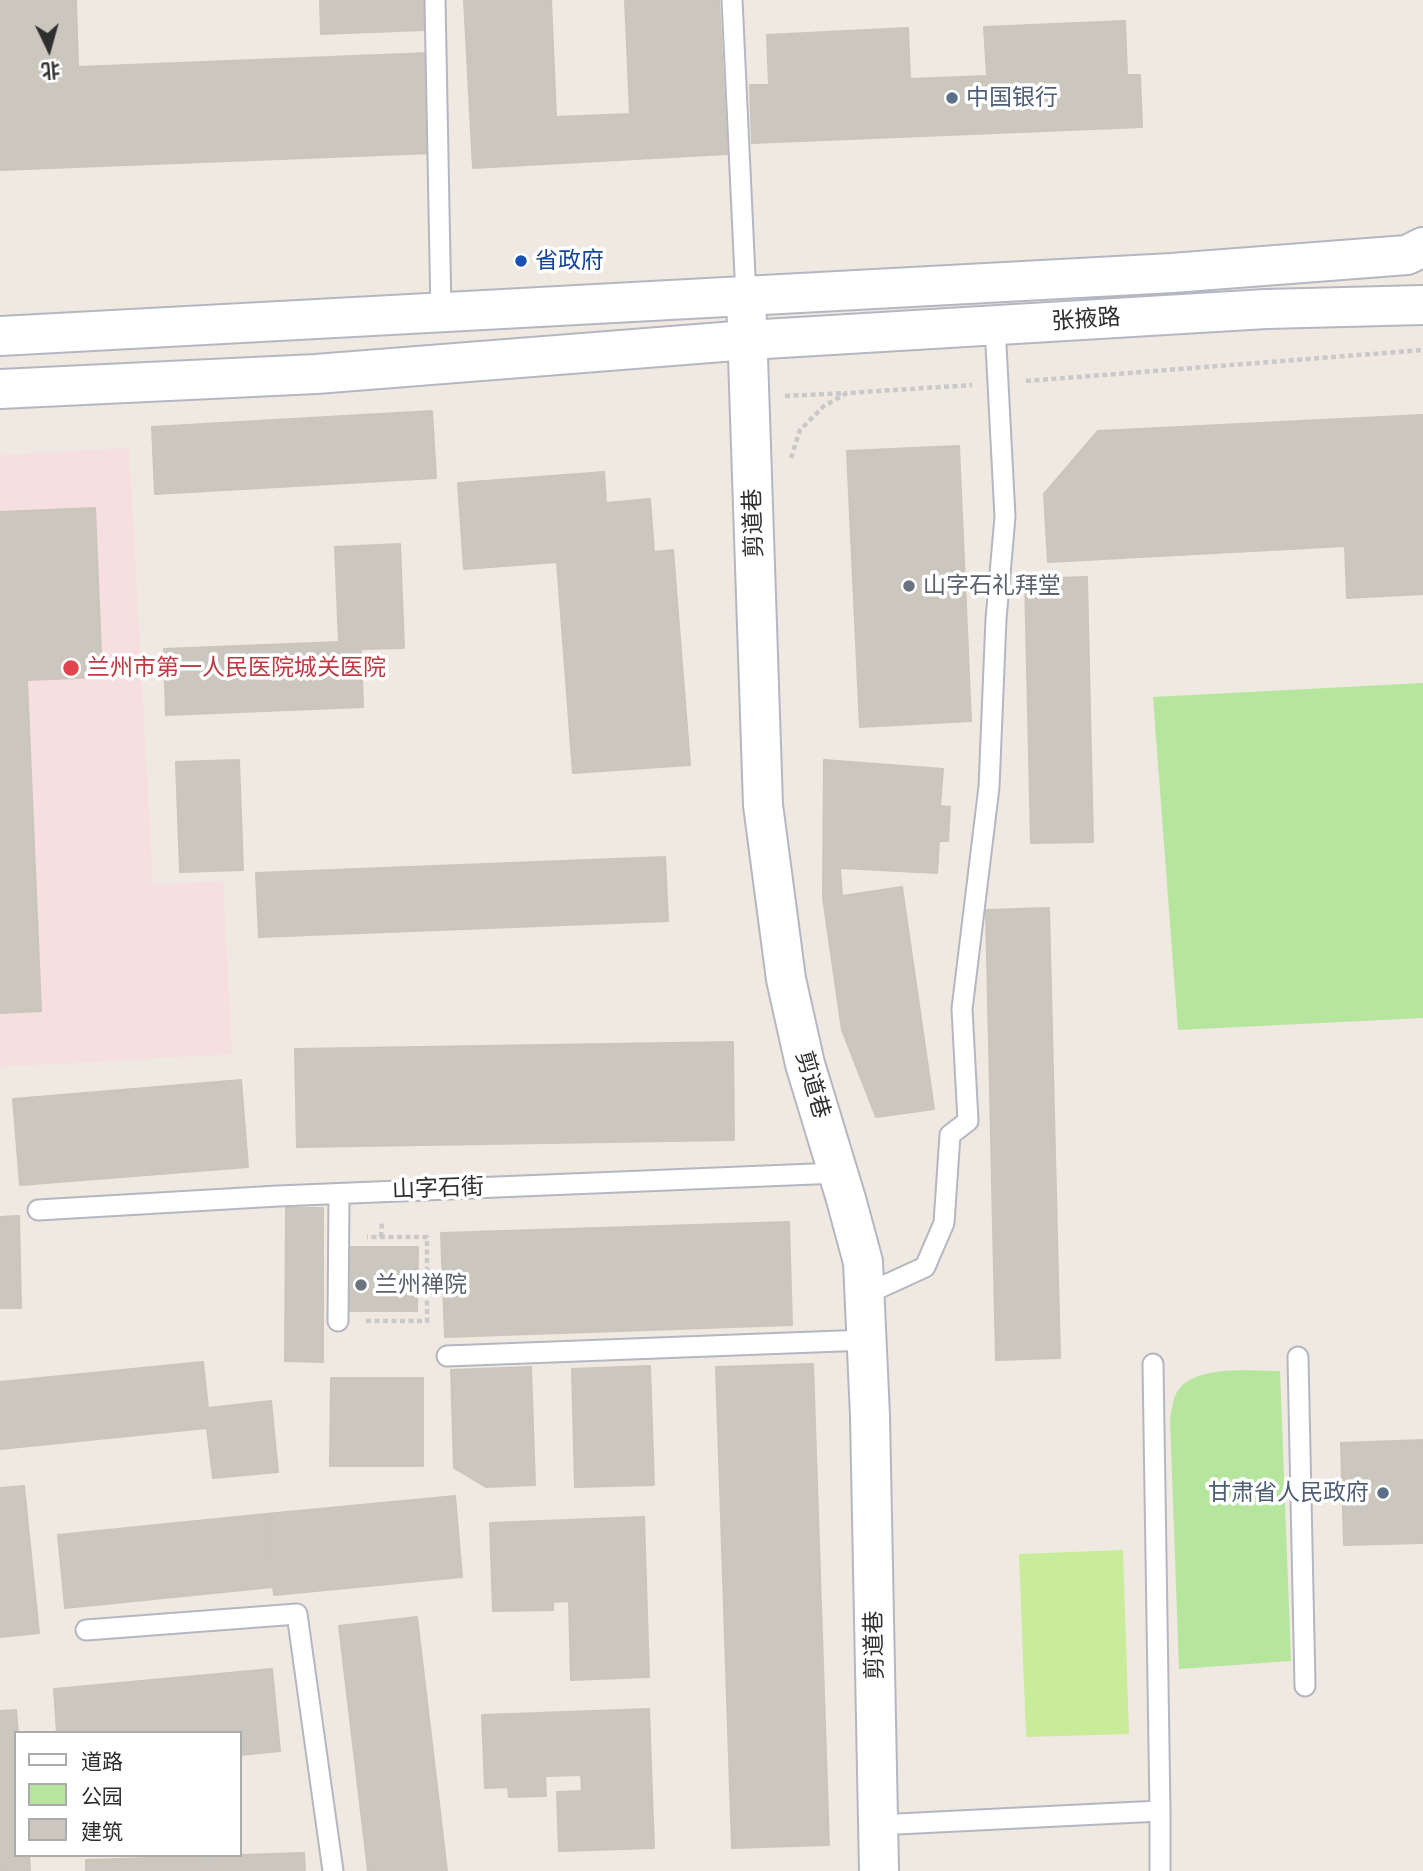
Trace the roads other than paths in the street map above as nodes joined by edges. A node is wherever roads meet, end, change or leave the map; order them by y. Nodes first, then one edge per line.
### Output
1 (435, 0) edge
2 (732, 0) edge
3 (1423, 247) edge
4 (746, 297) junction
5 (1423, 305) edge
6 (441, 313) junction
7 (995, 326) junction
8 (0, 336) edge
9 (748, 340) junction
10 (0, 389) edge
11 (838, 1172) junction
12 (339, 1194) junction
13 (37, 1210) dead end
14 (864, 1295) junction
15 (338, 1321) road end
16 (867, 1340) junction
17 (447, 1356) dead end
18 (1298, 1357) dead end
19 (1153, 1364) dead end
20 (86, 1630) dead end
21 (1305, 1686) dead end
22 (1160, 1811) junction
23 (877, 1825) junction
24 (333, 1871) edge
25 (880, 1871) edge
26 (1160, 1871) edge

1 - 6 lane
2 - 4 lane
3 - 4 main road
4 - 6 main road
4 - 9 main road, 剪道巷
5 - 7 main road, 张掖路
6 - 8 main road
7 - 9 main road, 张掖路
7 - 14 lane
9 - 10 main road, 张掖路
9 - 11 main road, 剪道巷
11 - 12 lane, 山字石街
11 - 14 main road, 剪道巷
12 - 13 lane, 山字石街
12 - 15 lane
14 - 16 main road, 剪道巷
16 - 17 lane
16 - 23 main road, 剪道巷
18 - 21 lane
19 - 22 lane
20 - 24 lane
22 - 23 lane
22 - 26 lane
23 - 25 main road, 剪道巷

